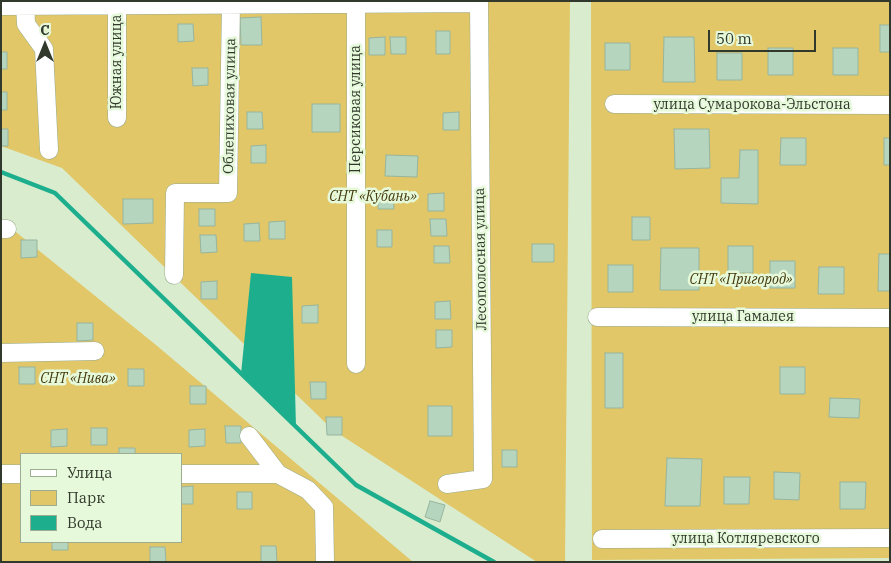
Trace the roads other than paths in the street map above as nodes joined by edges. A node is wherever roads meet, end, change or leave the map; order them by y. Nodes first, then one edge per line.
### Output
1 (479, 3) joint
2 (25, 4) edge
3 (231, 4) junction
4 (356, 4) junction
5 (117, 5) junction
6 (1, 6) edge
7 (614, 104) dead end
8 (890, 105) edge
9 (118, 118) dead end
10 (49, 150) dead end
11 (174, 275) dead end
12 (597, 317) dead end
13 (890, 318) edge
14 (96, 351) dead end
15 (1, 353) edge
16 (356, 364) dead end
17 (249, 436) dead end
18 (1, 474) edge
19 (20, 474) edge
20 (182, 474) edge
21 (278, 474) junction
22 (447, 484) dead end
23 (890, 538) edge
24 (602, 539) dead end
25 (325, 562) edge

1 - 4 street, Южная улица
1 - 22 street, Лесополосная улица
2 - 5 street, Южная улица
2 - 6 street, Южная улица
2 - 10 street
3 - 4 street, Южная улица
3 - 5 street, Южная улица
3 - 11 street, Облепиховая улица
4 - 16 street, Персиковая улица
5 - 9 street, Южная улица
7 - 8 street, улица Сумарокова-Эльстона
12 - 13 street, улица Гамалея
14 - 15 street
17 - 21 street
18 - 19 street
20 - 21 street
21 - 25 street
23 - 24 street, улица Котляревского

